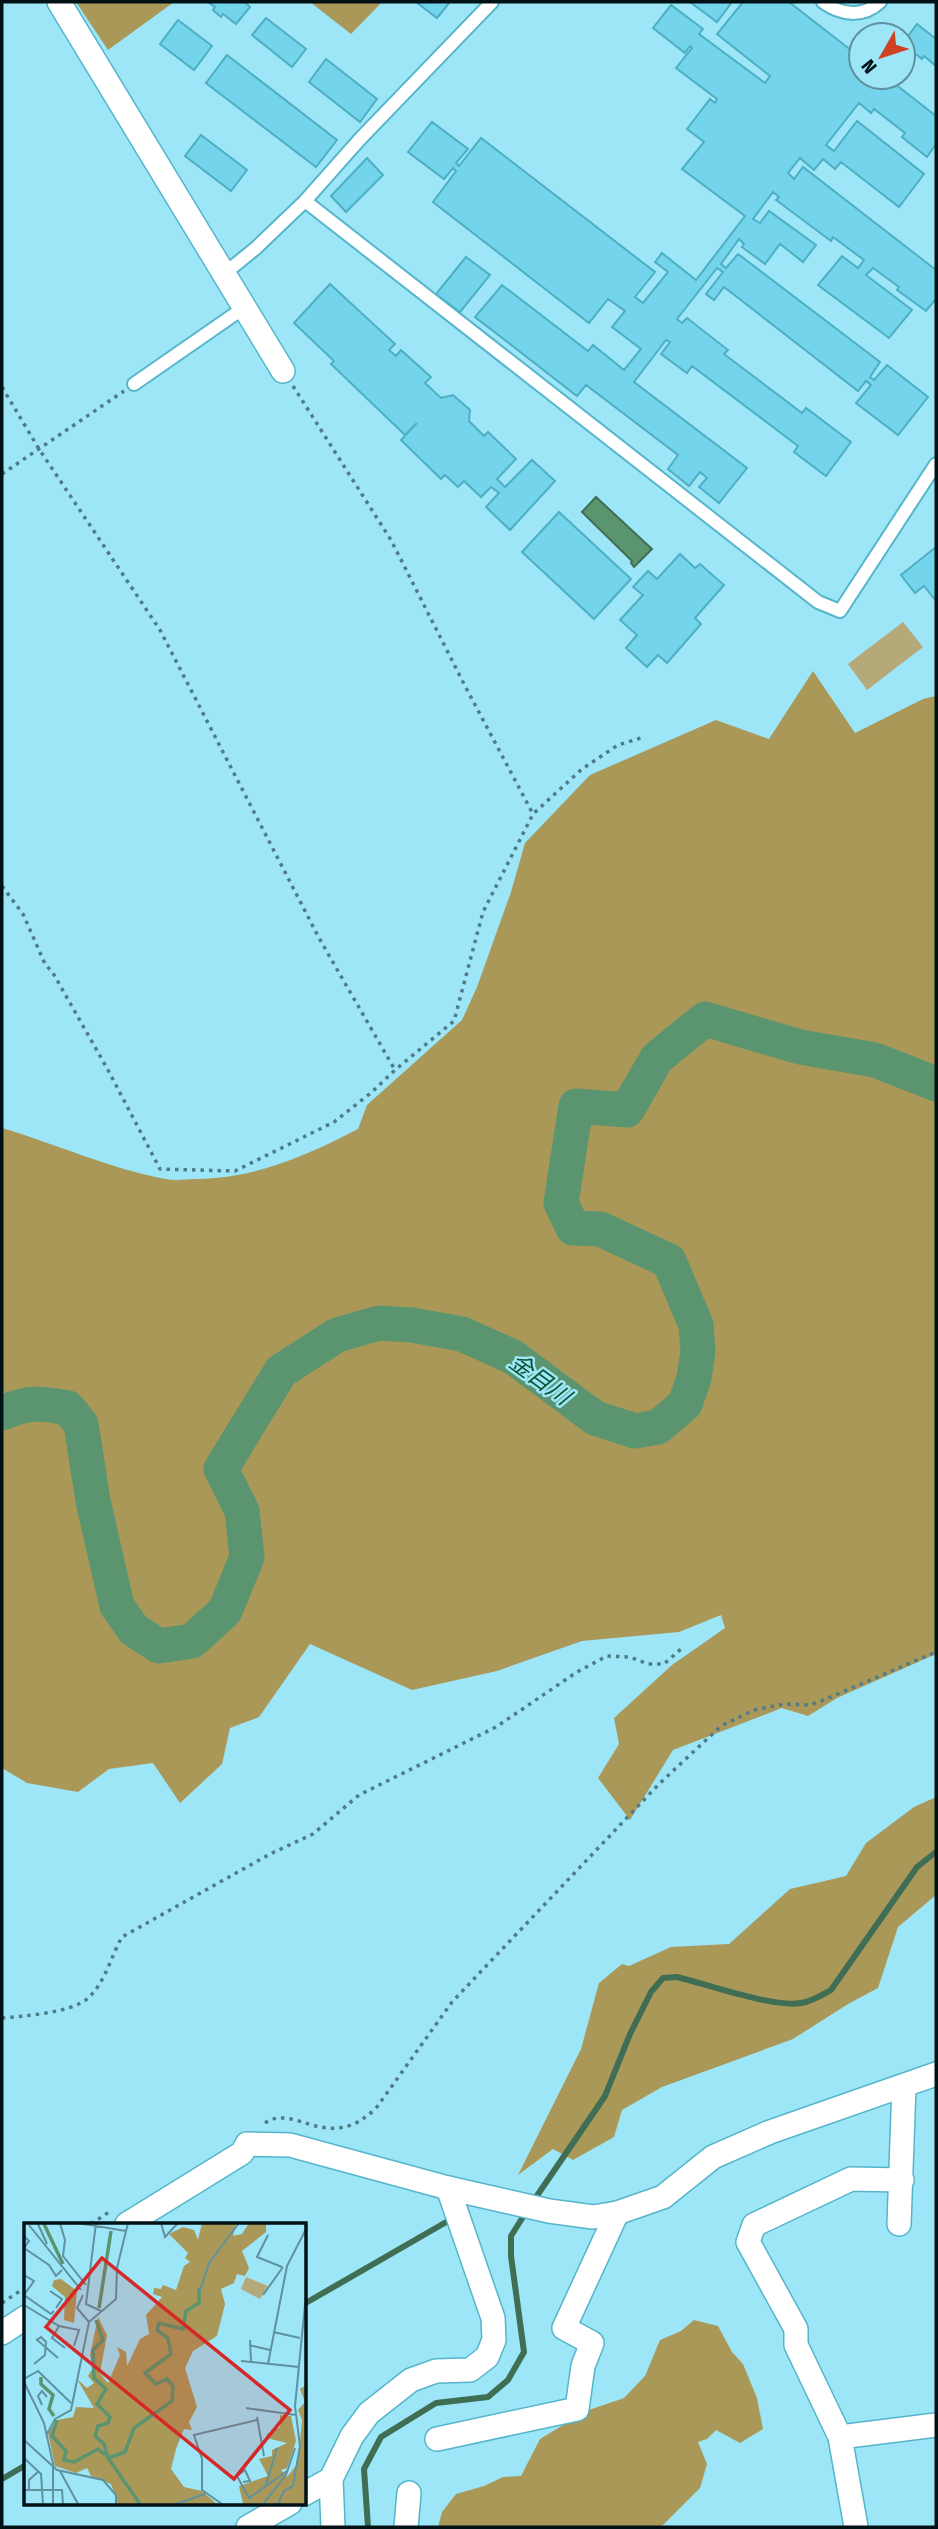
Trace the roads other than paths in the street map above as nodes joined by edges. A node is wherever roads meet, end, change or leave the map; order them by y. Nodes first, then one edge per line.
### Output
1 (59, 2) edge
2 (492, 2) edge
3 (823, 2) edge
4 (880, 2) edge
5 (304, 201) junction
6 (225, 273) junction
7 (245, 307) junction
8 (283, 371) road end
9 (134, 384) road end
10 (936, 464) edge
11 (936, 2074) edge
12 (904, 2086) junction
13 (902, 2180) junction
14 (448, 2188) junction
15 (617, 2213) junction
16 (129, 2223) edge
17 (899, 2224) dead end
18 (24, 2318) edge
19 (2, 2333) edge
20 (936, 2425) edge
21 (905, 2428) junction
22 (839, 2437) junction
23 (936, 2437) edge
24 (437, 2439) dead end
25 (331, 2479) junction
26 (306, 2493) edge
27 (409, 2493) dead end
28 (288, 2504) edge
29 (248, 2527) edge
30 (332, 2527) edge
31 (406, 2527) edge
32 (856, 2527) edge

1 - 6 street
2 - 5 lane
3 - 4 lane
5 - 6 lane
5 - 10 lane
6 - 7 street
7 - 8 street
7 - 9 lane
11 - 12 street
12 - 13 street
12 - 15 street
13 - 17 street
13 - 22 street
14 - 15 street
14 - 16 street
14 - 25 street
15 - 24 street
18 - 19 street
20 - 21 street
21 - 22 street
21 - 23 street
22 - 32 street
25 - 26 street
25 - 30 street
27 - 31 street
28 - 29 street

